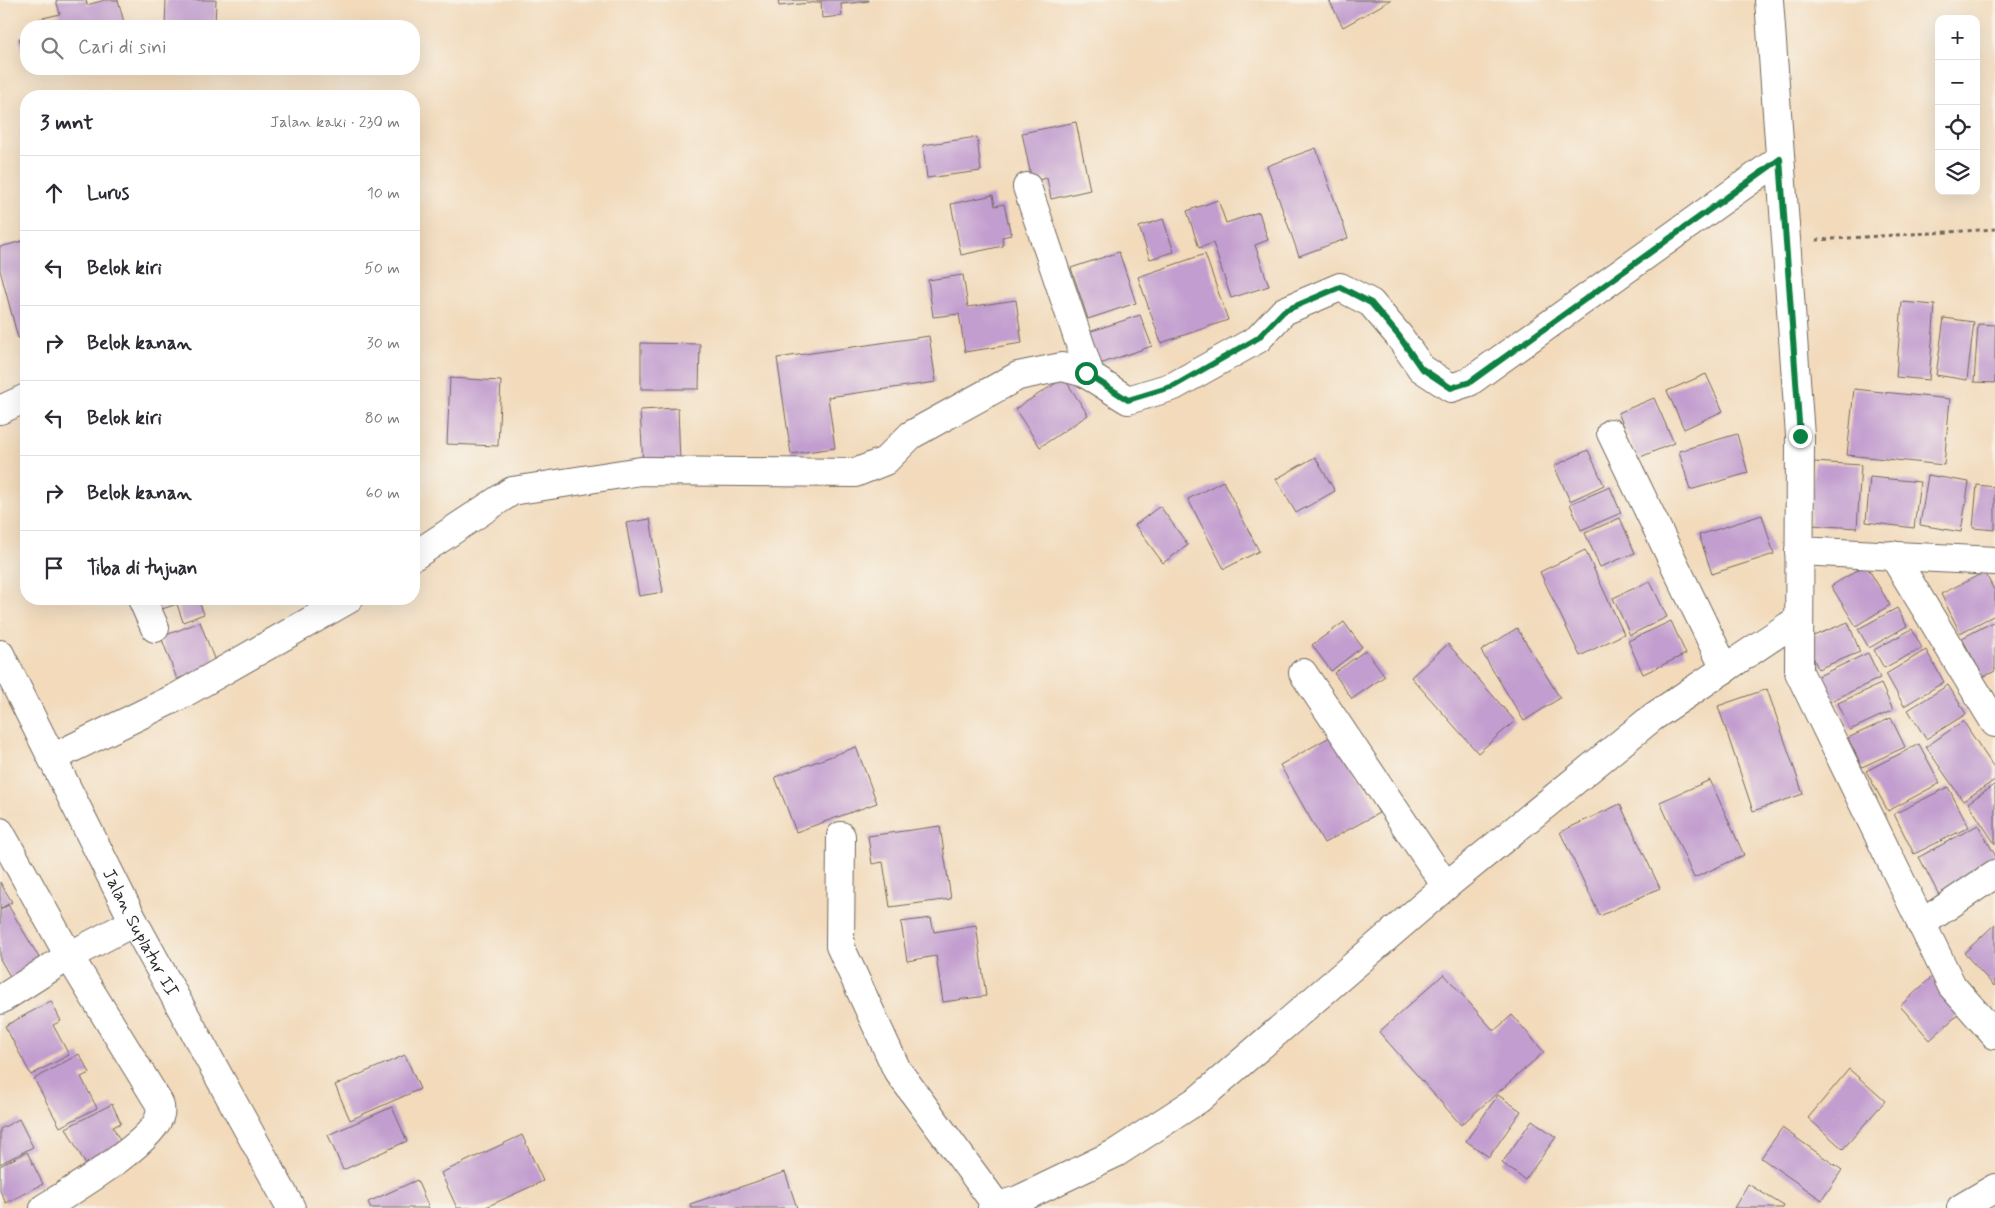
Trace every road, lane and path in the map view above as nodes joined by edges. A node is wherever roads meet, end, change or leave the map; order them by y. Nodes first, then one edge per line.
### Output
1 (1769, 0) edge
2 (1780, 159) junction
3 (1027, 187) dead end
4 (1995, 229) edge
5 (1786, 241) junction
6 (1091, 377) junction
7 (20, 401) edge
8 (0, 410) edge
9 (1611, 433) dead end
10 (1799, 551) junction
11 (420, 552) edge
12 (1893, 555) junction
13 (1995, 561) edge
14 (145, 605) edge
15 (338, 605) edge
16 (1799, 619) junction
17 (155, 628) dead end
18 (0, 654) edge
19 (1725, 669) junction
20 (1303, 673) dead end
21 (1995, 723) edge
22 (52, 758) junction
23 (0, 832) edge
24 (841, 836) dead end
25 (1995, 874) edge
26 (1446, 886) junction
27 (134, 922) junction
28 (1921, 924) junction
29 (69, 956) junction
30 (0, 1000) edge
31 (1995, 1035) edge
32 (1995, 1188) edge
33 (1007, 1206) edge
34 (44, 1208) edge
35 (291, 1208) edge
36 (1961, 1208) edge

1 - 2 street
2 - 5 street
2 - 6 street
3 - 6 street
4 - 5 path
5 - 10 street
6 - 11 street
7 - 8 street
9 - 19 street
10 - 12 street
10 - 16 street
12 - 13 street
12 - 21 street
14 - 17 street
15 - 22 street
16 - 19 street
16 - 28 street
18 - 22 street, Jalan Suplatur II
19 - 26 street
20 - 26 street
22 - 27 street, Jalan Suplatur II
23 - 29 street
24 - 33 street
25 - 28 street
26 - 33 street
27 - 29 street
27 - 35 street, Jalan Suplatur II
28 - 31 street
29 - 30 street
29 - 34 street
32 - 36 street

